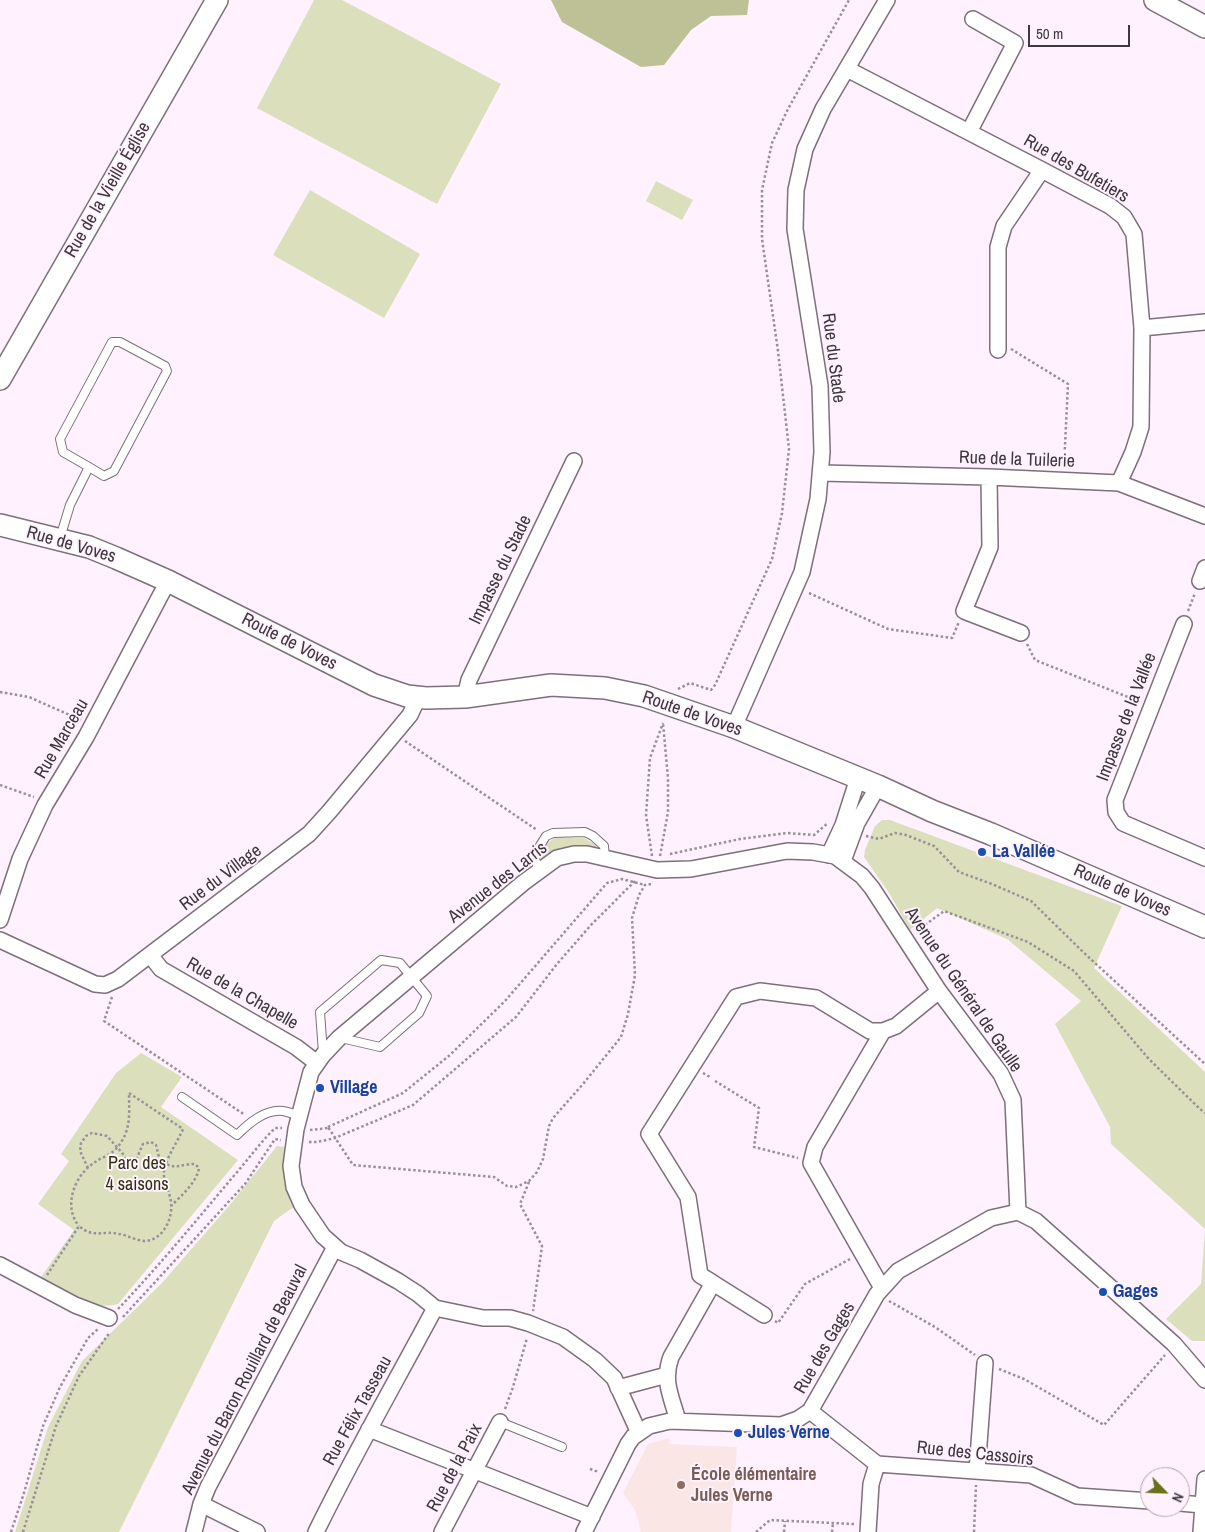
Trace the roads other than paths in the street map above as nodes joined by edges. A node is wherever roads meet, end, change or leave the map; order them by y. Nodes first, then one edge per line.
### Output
1 (217, 0) edge
2 (887, 0) edge
3 (1155, 0) edge
4 (973, 20) dead end
5 (1205, 27) edge
6 (847, 69) junction
7 (969, 132) junction
8 (1042, 170) junction
9 (1205, 322) edge
10 (1142, 328) junction
11 (998, 350) road end
12 (0, 379) edge
13 (574, 461) dead end
14 (89, 467) junction
15 (821, 473) junction
16 (989, 477) junction
17 (1119, 483) junction
18 (1205, 516) edge
19 (0, 526) edge
20 (59, 540) junction
21 (168, 581) junction
22 (1184, 624) road end
23 (1022, 633) road end
24 (465, 697) junction
25 (418, 698) junction
26 (734, 727) junction
27 (858, 778) junction
28 (878, 786) junction
29 (849, 827) junction
30 (836, 857) junction
31 (604, 858) junction
32 (1205, 858) edge
33 (539, 871) junction
34 (0, 920) edge
35 (1205, 927) edge
36 (0, 940) edge
37 (150, 955) junction
38 (412, 976) junction
39 (939, 991) junction
40 (883, 1031) junction
41 (339, 1038) junction
42 (320, 1059) junction
43 (182, 1097) dead end
44 (297, 1122) junction
45 (1018, 1212) junction
46 (335, 1247) junction
47 (0, 1265) edge
48 (714, 1283) junction
49 (879, 1291) junction
50 (435, 1308) junction
51 (764, 1315) road end
52 (109, 1318) road end
53 (985, 1363) road end
54 (666, 1375) junction
55 (1205, 1380) edge
56 (618, 1388) junction
57 (810, 1412) junction
58 (678, 1421) junction
59 (500, 1422) joint
60 (369, 1429) junction
61 (639, 1433) junction
62 (562, 1447) dead end
63 (877, 1464) junction
64 (475, 1471) junction
65 (977, 1471) junction
66 (1205, 1479) edge
67 (1140, 1500) edge
68 (201, 1504) junction
69 (1190, 1504) edge
70 (1202, 1505) junction
71 (592, 1518) junction
72 (868, 1528) edge
73 (194, 1532) edge
74 (257, 1532) edge
75 (316, 1532) edge
76 (442, 1532) edge
77 (584, 1532) edge
78 (1201, 1532) edge

1 - 12 street, Rue de la Vieille Église
2 - 6 street, Rue du Stade
3 - 5 street
4 - 7 street
6 - 7 street, Rue des Bufetiers
6 - 15 street, Rue du Stade
7 - 8 street, Rue des Bufetiers
8 - 10 street, Rue des Bufetiers
8 - 11 street
9 - 10 street
10 - 17 street, Rue des Bufetiers
13 - 24 street, Impasse du Stade
14 - 14 lane
14 - 20 lane
15 - 16 street, Rue de la Tuilerie
15 - 26 street, Rue du Stade
16 - 17 street, Rue de la Tuilerie
16 - 23 street
17 - 18 street, Rue de la Tuilerie
19 - 20 street, Rue de Voves
20 - 21 street, Rue de Voves
21 - 25 street, Route de Voves
21 - 34 street, Rue Marceau
22 - 32 street, Impasse de la Vallée
24 - 25 street, Route de Voves
24 - 26 street, Route de Voves
25 - 37 street, Rue du Village
26 - 27 street, Route de Voves
27 - 28 street, Route de Voves
27 - 29 street
28 - 29 street
28 - 35 street, Route de Voves
29 - 30 street
30 - 31 street, Avenue des Larris
30 - 39 street, Avenue du Général de Gaulle
31 - 33 street, Avenue des Larris
31 - 33 lane
33 - 38 street, Avenue des Larris
36 - 37 street, Rue du Village
37 - 42 street, Rue de la Chapelle
38 - 41 street, Avenue des Larris
38 - 41 lane
38 - 42 lane
39 - 40 street
39 - 45 street, Avenue du Général de Gaulle
40 - 48 street
40 - 49 street
41 - 42 street, Avenue des Larris
42 - 44 street
43 - 44 lane
44 - 46 street
45 - 49 street, Rue des Gages
45 - 55 street
46 - 50 street
46 - 68 street, Avenue du Baron Rouillard de Beauval
47 - 52 street
48 - 51 street
48 - 54 street
49 - 57 street, Rue des Gages
50 - 56 street
50 - 60 street, Rue Félix Tasseau
53 - 65 street
54 - 56 street
54 - 58 street
56 - 61 street
57 - 58 street, Rue des Gages
57 - 63 street
58 - 61 street, Rue des Gages
59 - 62 lane
59 - 64 street, Rue de la Paix
60 - 64 street
60 - 75 street, Rue Félix Tasseau
61 - 71 street
63 - 65 street, Rue des Cassoirs
63 - 72 street
64 - 71 street
64 - 76 street, Rue de la Paix
65 - 67 street, Rue des Cassoirs
66 - 70 street
68 - 73 street, Avenue du Baron Rouillard de Beauval
68 - 74 street
69 - 70 street
70 - 78 street
71 - 77 street

